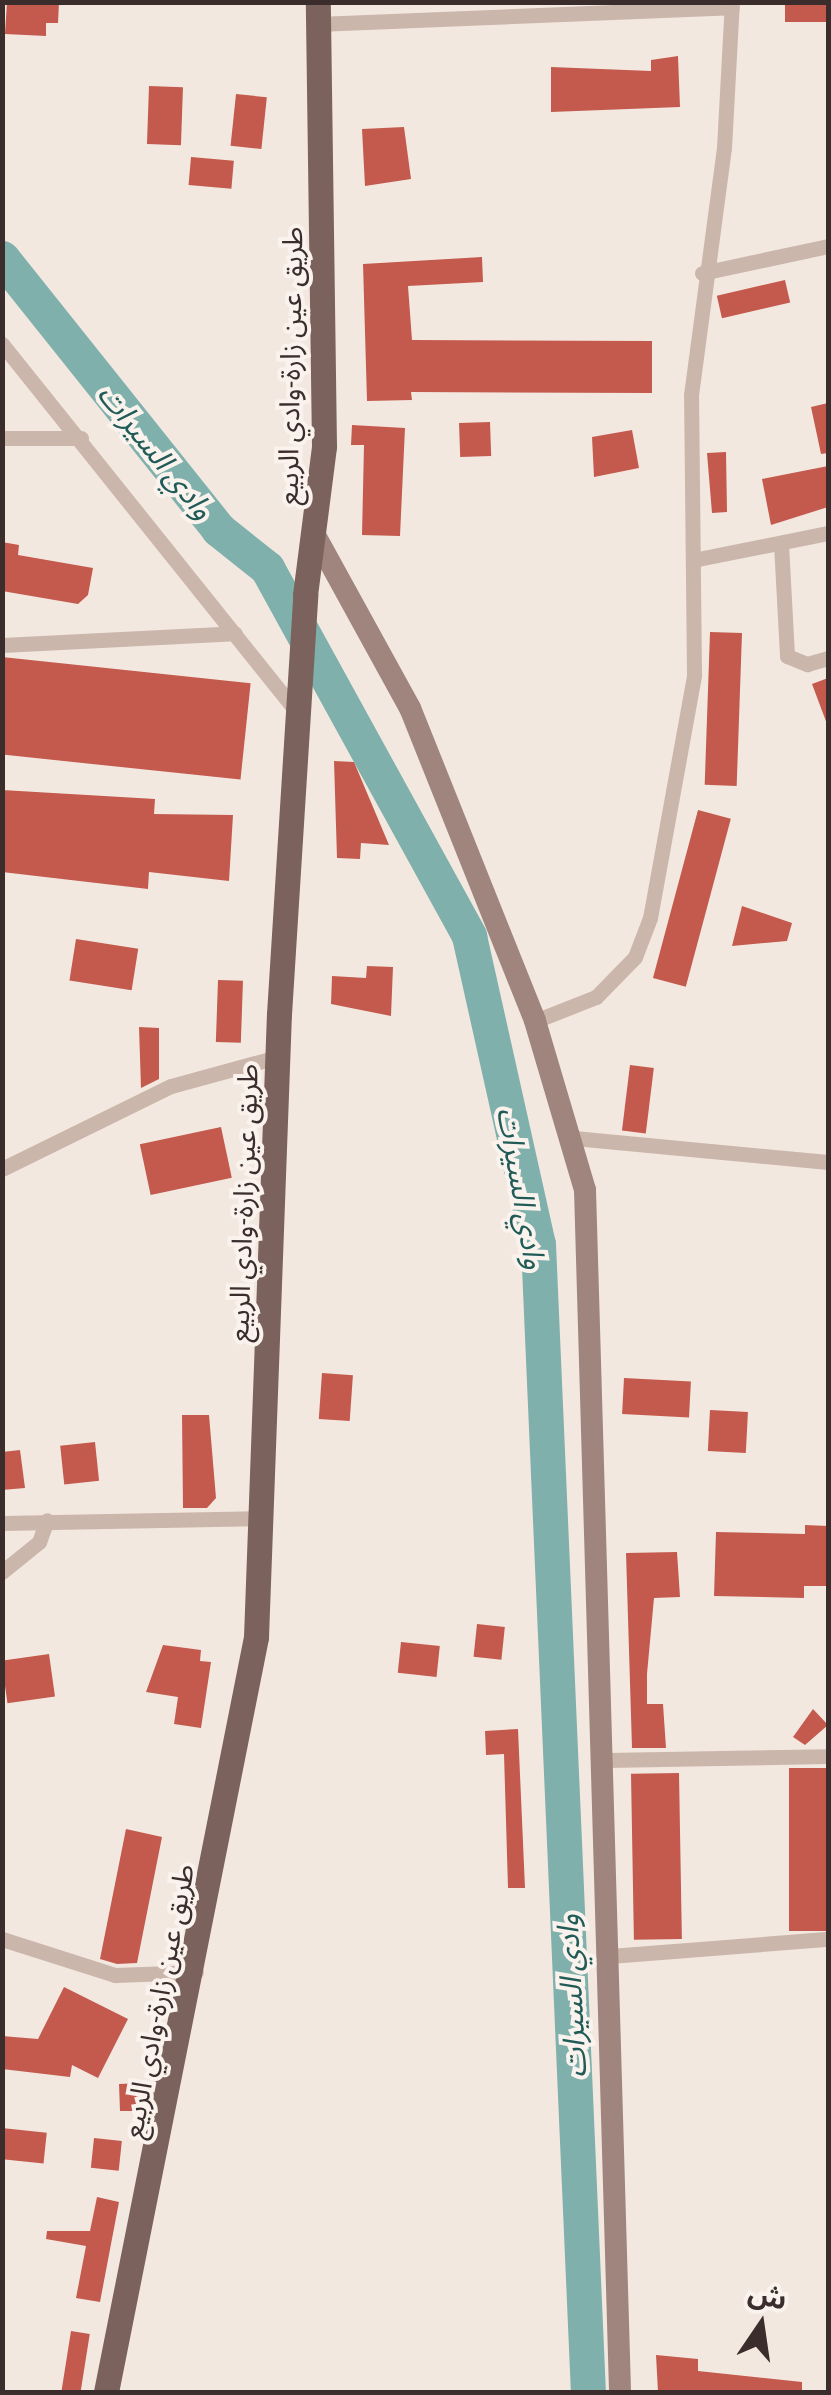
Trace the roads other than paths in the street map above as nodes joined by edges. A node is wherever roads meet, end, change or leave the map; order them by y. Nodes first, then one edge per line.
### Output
1 (732, 5) edge
2 (317, 13) edge
3 (828, 246) edge
4 (702, 273) junction
5 (2, 344) edge
6 (2, 438) edge
7 (82, 438) junction
8 (828, 533) edge
9 (316, 539) junction
10 (781, 544) junction
11 (693, 560) junction
12 (235, 634) junction
13 (2, 644) edge
14 (828, 658) edge
15 (298, 713) junction
16 (535, 1021) junction
17 (277, 1057) junction
18 (574, 1138) junction
19 (828, 1162) edge
20 (2, 1169) edge
21 (264, 1518) junction
22 (46, 1520) junction
23 (2, 1523) edge
24 (2, 1572) edge
25 (828, 1756) edge
26 (606, 1760) junction
27 (2, 1939) edge
28 (828, 1939) edge
29 (610, 1956) junction
30 (196, 1972) junction
31 (106, 2392) edge
32 (620, 2392) edge

1 - 2 street
1 - 4 street
2 - 9 main road, طريق عين زارة-وادي الربيع
3 - 4 street
4 - 11 street
5 - 7 street
6 - 7 street
7 - 12 street
8 - 10 street
9 - 15 main road, طريق عين زارة-وادي الربيع
9 - 16 main road
10 - 11 street
10 - 14 street
11 - 16 street
12 - 13 street
12 - 15 street
15 - 17 main road, طريق عين زارة-وادي الربيع
16 - 18 main road
17 - 20 street
17 - 21 main road, طريق عين زارة-وادي الربيع
18 - 19 street
18 - 26 main road
21 - 22 street
21 - 30 main road, طريق عين زارة-وادي الربيع
22 - 23 street
22 - 24 street
25 - 26 street
26 - 29 main road
27 - 30 street
28 - 29 street
29 - 32 main road
30 - 31 main road, طريق عين زارة-وادي الربيع

